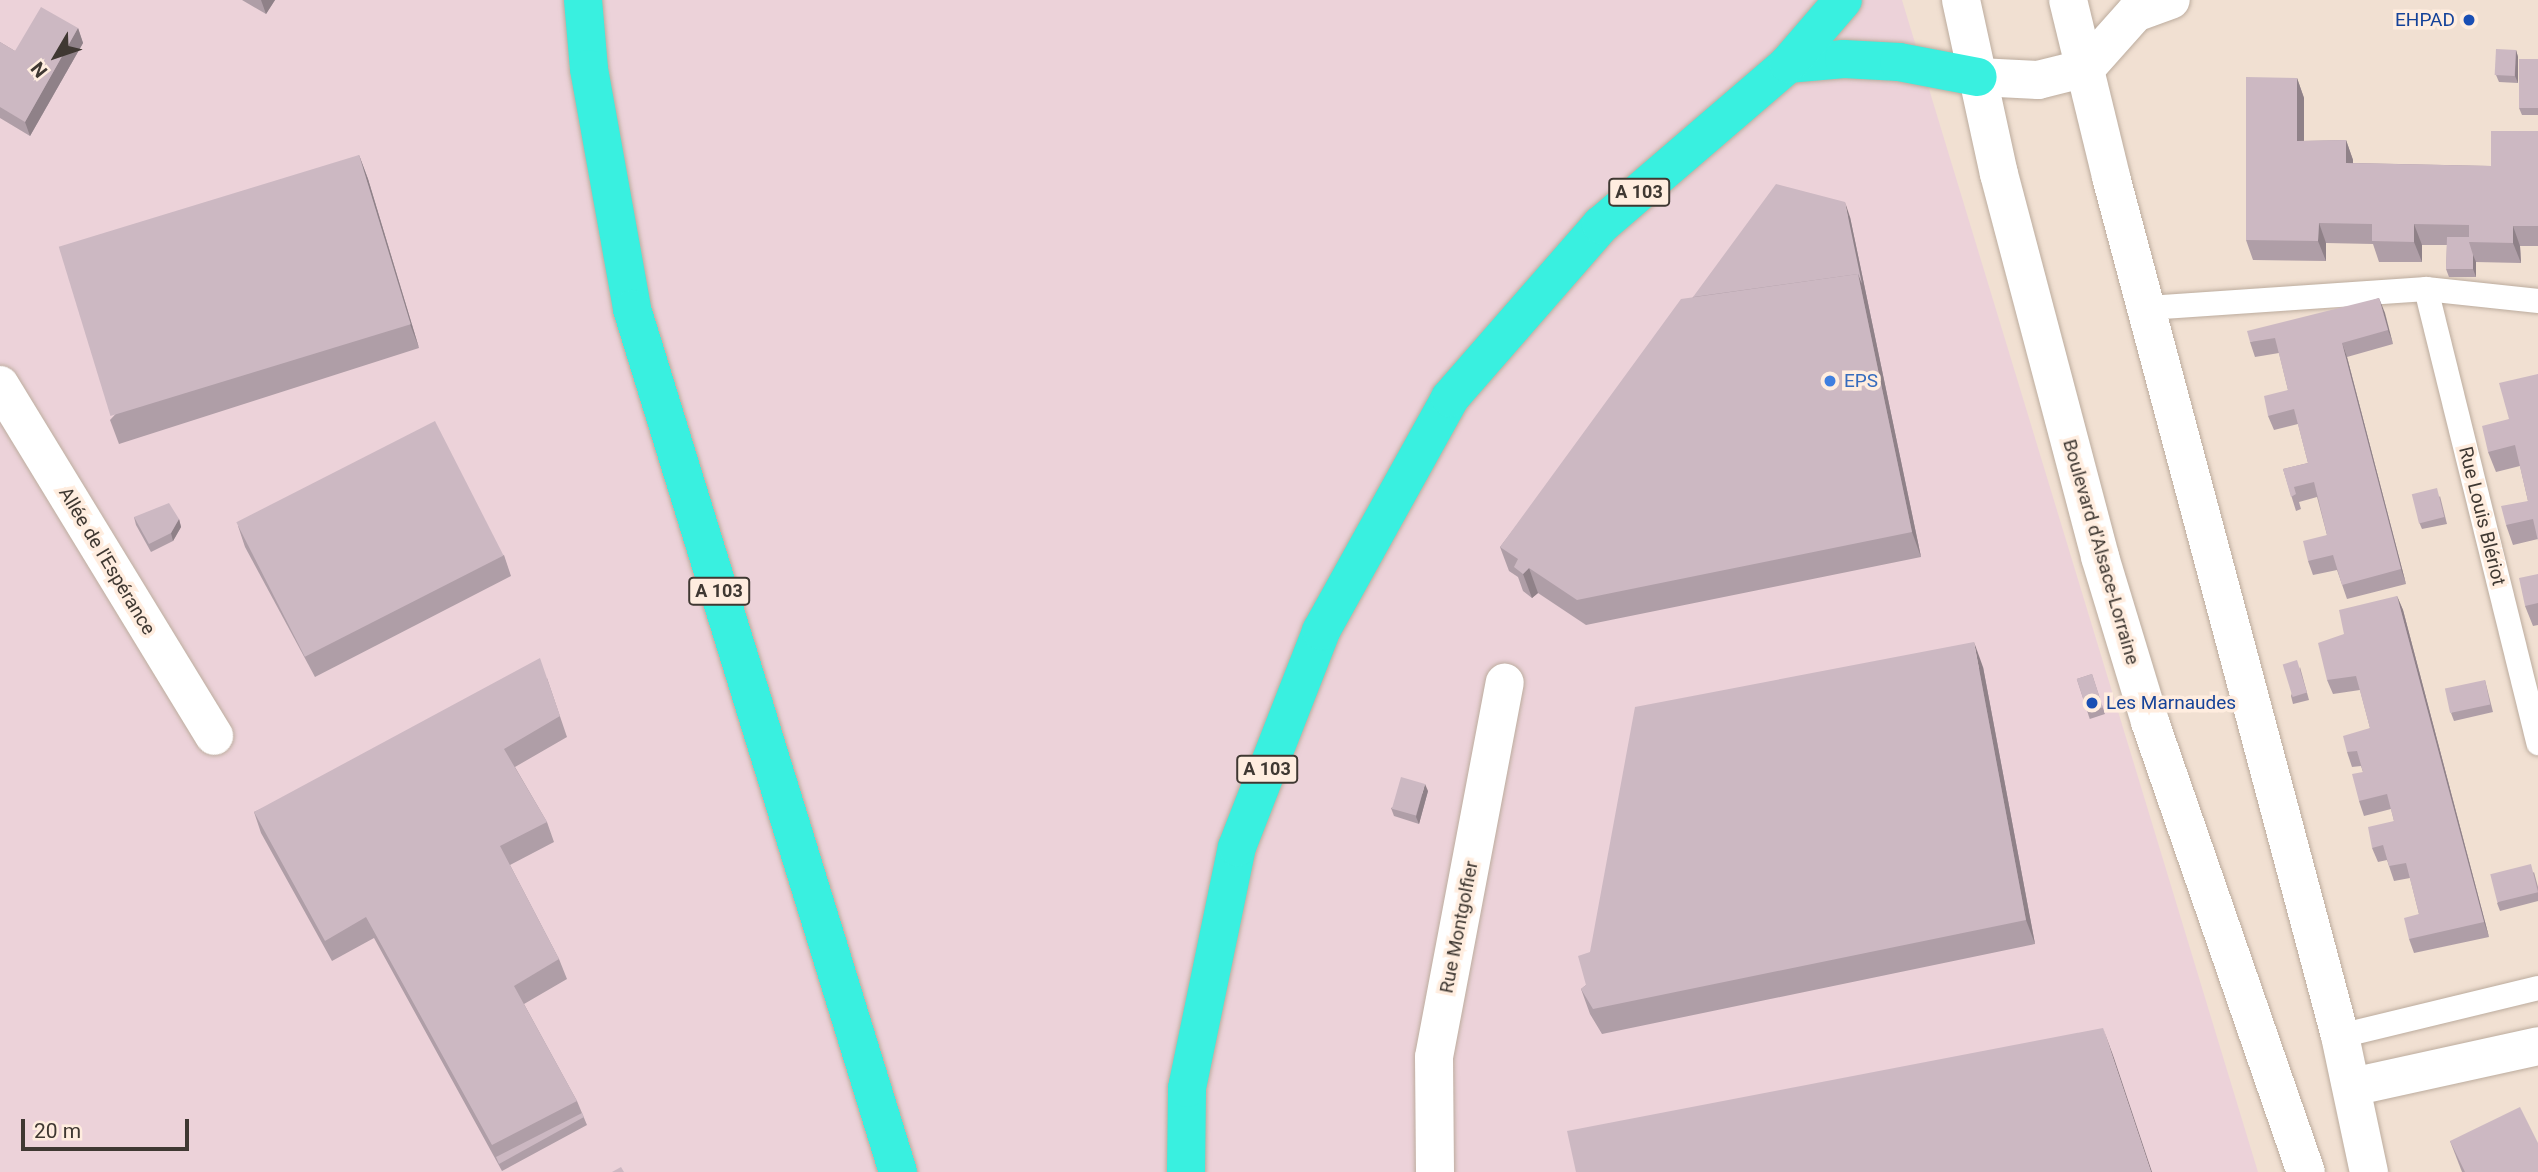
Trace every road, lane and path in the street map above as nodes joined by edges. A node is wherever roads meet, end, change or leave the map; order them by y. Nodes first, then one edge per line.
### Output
1 (583, 0) edge
2 (1843, 0) edge
3 (1961, 0) edge
4 (2068, 0) edge
5 (2171, 0) edge
6 (1788, 64) junction
7 (2086, 68) junction
8 (1978, 77) junction
9 (2426, 289) junction
10 (2538, 301) edge
11 (2148, 308) junction
12 (0, 385) edge
13 (1505, 683) dead end
14 (214, 736) dead end
15 (2538, 743) edge
16 (2538, 988) edge
17 (2340, 1036) junction
18 (2538, 1046) edge
19 (2352, 1087) junction
20 (898, 1172) edge
21 (1186, 1172) edge
22 (1434, 1172) edge
23 (2306, 1172) edge
24 (2369, 1172) edge

1 - 20 highway, A 103
2 - 6 highway, A 103
3 - 8 main road, Boulevard d'Alsace-Lorraine
4 - 7 main road
5 - 7 main road
6 - 8 highway
6 - 21 highway, A 103
7 - 8 main road
7 - 11 main road
8 - 23 main road, Boulevard d'Alsace-Lorraine
9 - 10 lane
9 - 11 lane
9 - 15 lane, Rue Louis Blériot
11 - 17 main road
12 - 14 main road, Allée de l'Espérance
13 - 22 main road, Rue Montgolfier
16 - 17 lane
17 - 19 main road
18 - 19 main road
19 - 24 main road

